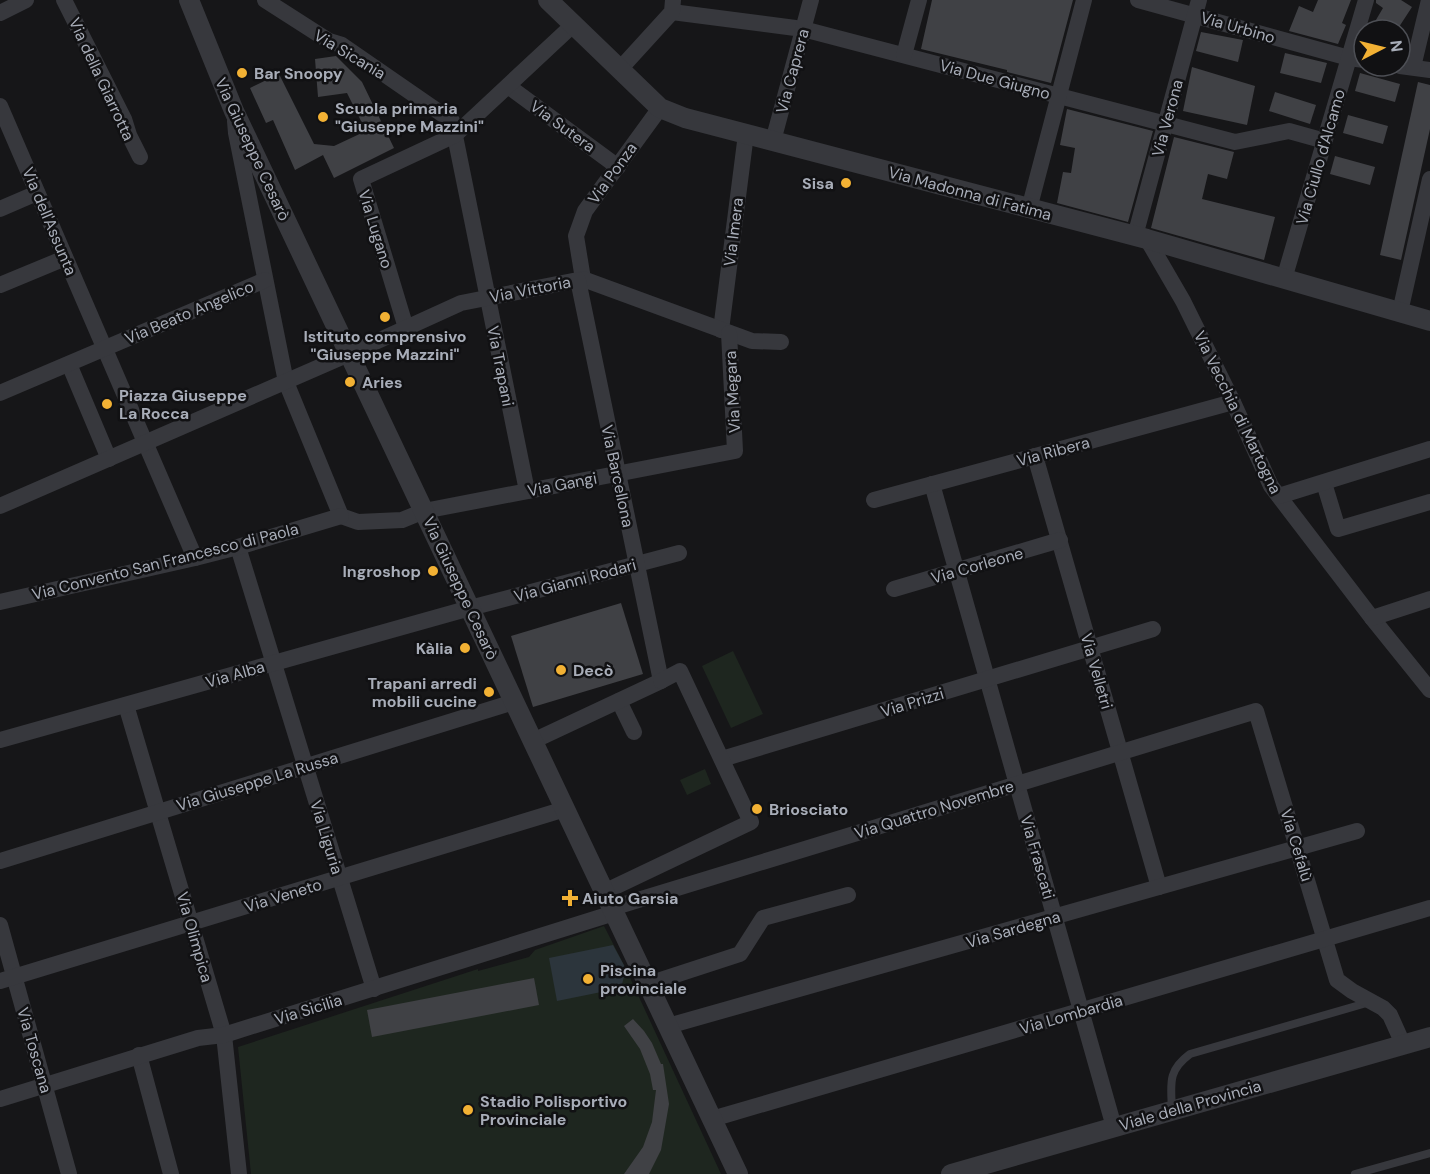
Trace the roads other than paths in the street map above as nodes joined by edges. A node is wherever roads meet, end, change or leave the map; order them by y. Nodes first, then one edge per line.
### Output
1 (26, 0) edge
2 (64, 0) edge
3 (189, 0) edge
4 (265, 0) edge
5 (548, 0) edge
6 (811, 0) edge
7 (919, 0) edge
8 (1084, 0) edge
9 (1137, 0) edge
10 (1355, 0) edge
11 (1366, 0) edge
12 (1429, 0) edge
13 (672, 6) edge
14 (1196, 8) edge
15 (0, 13) edge
16 (574, 24) junction
17 (803, 29) junction
18 (1412, 49) edge
19 (904, 55) junction
20 (1350, 58) edge
21 (1412, 67) edge
22 (620, 69) junction
23 (1430, 70) edge
24 (508, 86) junction
25 (1059, 96) junction
26 (660, 108) junction
27 (1, 111) edge
28 (234, 111) junction
29 (1165, 123) junction
30 (746, 134) junction
31 (455, 135) junction
32 (1320, 140) junction
33 (773, 141) junction
34 (140, 157) dead end
35 (618, 167) junction
36 (1430, 178) edge
37 (37, 193) junction
38 (0, 209) edge
39 (1029, 209) junction
40 (1423, 236) edge
41 (1141, 238) junction
42 (65, 258) junction
43 (1279, 278) junction
44 (581, 279) junction
45 (265, 280) junction
46 (0, 285) edge
47 (488, 298) junction
48 (1400, 312) junction
49 (1429, 325) edge
50 (406, 328) junction
51 (725, 332) junction
52 (781, 342) dead end
53 (106, 343) junction
54 (350, 354) junction
55 (64, 366) junction
56 (286, 382) junction
57 (0, 393) edge
58 (1233, 402) junction
59 (149, 444) junction
60 (1430, 449) edge
61 (735, 451) joint
62 (1035, 456) junction
63 (105, 461) junction
64 (618, 473) junction
65 (1324, 483) junction
66 (932, 484) junction
67 (527, 491) junction
68 (1279, 496) junction
69 (874, 500) dead end
70 (1430, 502) edge
71 (0, 506) edge
72 (424, 511) junction
73 (341, 516) junction
74 (1060, 540) junction
75 (238, 547) junction
76 (679, 553) dead end
77 (195, 558) junction
78 (637, 564) junction
79 (957, 570) junction
80 (894, 589) dead end
81 (1430, 599) edge
82 (0, 602) edge
83 (470, 608) junction
84 (1372, 618) junction
85 (1153, 628) dead end
86 (1090, 648) junction
87 (274, 663) junction
88 (660, 676) junction
89 (988, 679) junction
90 (1430, 690) edge
91 (619, 701) junction
92 (514, 702) junction
93 (126, 705) junction
94 (1256, 711) joint
95 (634, 732) dead end
96 (0, 740) edge
97 (533, 741) junction
98 (1120, 752) junction
99 (728, 758) junction
100 (306, 766) junction
101 (1017, 784) junction
102 (565, 809) junction
103 (158, 812) junction
104 (1357, 831) dead end
105 (1297, 848) junction
106 (0, 861) edge
107 (340, 878) junction
108 (1159, 887) junction
109 (848, 895) dead end
110 (610, 904) junction
111 (1430, 908) edge
112 (1055, 917) junction
113 (191, 923) junction
114 (0, 925) edge
115 (1325, 939) junction
116 (7, 979) edge
117 (648, 984) junction
118 (374, 989) junction
119 (1370, 1001) junction
120 (1082, 1011) junction
121 (668, 1026) junction
122 (224, 1035) junction
123 (1430, 1037) edge
124 (1403, 1044) junction
125 (139, 1055) junction
126 (45, 1085) junction
127 (0, 1099) edge
128 (1172, 1110) junction
129 (712, 1119) junction
130 (1114, 1127) junction
131 (1430, 1153) edge
132 (1376, 1171) edge
133 (69, 1174) edge
134 (171, 1174) edge
135 (238, 1174) edge
136 (738, 1174) edge
137 (951, 1174) edge
138 (1355, 1174) edge

1 - 15 street
2 - 34 street, Via della Giarrotta
3 - 28 street, Via Giuseppe Cesarò
4 - 31 street, Via Sicania
5 - 16 street, Via Madonna di Fatima
6 - 17 street, Via Caprera
7 - 19 street
8 - 25 street
9 - 14 street, Via Urbino
10 - 20 street, Via Ciullo d'Alcamo
11 - 20 street, Via Ciullo d'Alcamo
12 - 18 street
13 - 17 street, Via Due Giugno
13 - 22 street
14 - 20 street, Via Urbino
14 - 29 street, Via Verona
16 - 22 street, Via Madonna di Fatima
16 - 24 street, Via Lugano
17 - 19 street, Via Due Giugno
17 - 33 street, Via Caprera
19 - 25 street, Via Due Giugno
20 - 32 street, Via Ciullo d'Alcamo
21 - 23 street
22 - 26 street, Via Madonna di Fatima
24 - 31 street, Via Lugano
24 - 35 street, Via Sutera
25 - 29 street, Via Due Giugno
25 - 39 street
26 - 30 street, Via Madonna di Fatima
26 - 35 street, Via Ponza
27 - 37 street, Via dell'Assunta
28 - 45 street
28 - 54 street, Via Giuseppe Cesarò
29 - 32 street, Via Due Giugno
29 - 41 street, Via Verona
30 - 33 street, Via Madonna di Fatima
30 - 51 street, Via Imera
31 - 47 street, Via Trapani
31 - 50 street, Via Lugano
32 - 43 street, Via Ciullo d'Alcamo
33 - 39 street, Via Madonna di Fatima
35 - 44 street, Via Ponza
36 - 40 street
37 - 38 street
37 - 42 street, Via dell'Assunta
39 - 41 street, Via Madonna di Fatima
40 - 48 street
41 - 43 street, Via Madonna di Fatima
41 - 58 street, Via Vecchia di Martogna
42 - 46 street
42 - 53 street, Via dell'Assunta
43 - 48 street, Via Madonna di Fatima
44 - 47 street, Via Vittoria
44 - 51 street, Via Vittoria
44 - 64 street, Via Barcellona
45 - 53 street, Via Beato Angelico
45 - 56 street
47 - 50 street, Via Vittoria
47 - 67 street, Via Trapani
48 - 49 street, Via Madonna di Fatima
50 - 54 street, Via Vittoria
51 - 52 street, Via Vittoria
51 - 61 street, Via Megara
53 - 55 street, Via Beato Angelico
53 - 59 street, Via dell'Assunta
54 - 56 street, Via Vittoria
54 - 72 street, Via Giuseppe Cesarò
55 - 57 street
55 - 63 street
56 - 59 street, Via Vittoria
56 - 73 street
58 - 62 street, Via Ribera
58 - 68 street, Via Vecchia di Martogna
59 - 63 street, Via Vittoria
59 - 77 street
60 - 65 street
61 - 64 street, Via Gangi
62 - 66 street, Via Ribera
62 - 74 street, Via Velletri
63 - 71 street, Via Vittoria
64 - 67 street, Via Gangi
64 - 78 street, Via Barcellona
65 - 68 street
65 - 70 street
66 - 69 street, Via Ribera
66 - 79 street, Via Frascati
67 - 72 street, Via Gangi
68 - 84 street, Via Vecchia di Martogna
72 - 73 street, Via Gangi
72 - 83 street, Via Giuseppe Cesarò
73 - 75 street, Via Convento San Francesco di Paola
74 - 79 street, Via Corleone
74 - 86 street, Via Velletri
75 - 77 street, Via Convento San Francesco di Paola
75 - 87 street, Via Liguria
76 - 78 street, Via Gianni Rodari
77 - 82 street, Via Convento San Francesco di Paola
78 - 83 street, Via Gianni Rodari
78 - 88 street, Via Barcellona
79 - 80 street, Via Corleone
79 - 89 street, Via Frascati
81 - 84 street
83 - 87 street, Via Alba
83 - 92 street, Via Giuseppe Cesarò
84 - 90 street, Via Vecchia di Martogna
85 - 86 street, Via Prizzi
86 - 89 street, Via Prizzi
86 - 98 street, Via Velletri
87 - 93 street, Via Alba
87 - 100 street, Via Liguria
88 - 91 street
88 - 99 street
89 - 99 street, Via Prizzi
89 - 101 street, Via Frascati
91 - 95 street
91 - 97 street
92 - 97 street, Via Giuseppe Cesarò
92 - 100 street, Via Giuseppe La Russa
93 - 96 street, Via Alba
93 - 103 street, Via Olimpica
94 - 98 street, Via Quattro Novembre
94 - 105 street, Via Cefalù
97 - 102 street, Via Giuseppe Cesarò
98 - 101 street, Via Quattro Novembre
98 - 108 street, Via Velletri
99 - 110 street
100 - 103 street, Via Giuseppe La Russa
100 - 107 street, Via Liguria
101 - 110 street, Via Quattro Novembre
101 - 112 street, Via Frascati
102 - 107 street, Via Veneto
102 - 110 street, Via Giuseppe Cesarò
103 - 106 street, Via Giuseppe La Russa
103 - 113 street, Via Olimpica
104 - 105 street, Via Sardegna
105 - 108 street, Via Sardegna
105 - 115 street, Via Cefalù
107 - 113 street, Via Veneto
107 - 118 street, Via Liguria
108 - 112 street, Via Sardegna
109 - 117 street
110 - 117 street, Via Giuseppe Cesarò
110 - 118 street, Via Sicilia
111 - 115 street, Via Lombardia
112 - 120 street, Via Frascati
112 - 121 street, Via Sardegna
113 - 116 street, Via Veneto
113 - 122 street, Via Olimpica
114 - 116 street, Via Toscana
115 - 119 street, Via Cefalù
115 - 120 street, Via Lombardia
116 - 126 street, Via Toscana
117 - 121 street, Via Giuseppe Cesarò
118 - 122 street, Via Sicilia
119 - 124 street
119 - 128 lane
120 - 129 street, Via Lombardia
120 - 130 street, Via Frascati
121 - 129 street, Via Giuseppe Cesarò
122 - 125 street, Via Sicilia
122 - 135 street, Via Olimpica
123 - 124 street, Viale della Provincia
124 - 128 street, Viale della Provincia
125 - 126 street, Via Sicilia
125 - 134 street
126 - 127 street, Via Sicilia
126 - 133 street, Via Toscana
128 - 130 street, Viale della Provincia
129 - 136 street, Via Giuseppe Cesarò
130 - 137 street, Viale della Provincia
131 - 132 lane
132 - 138 lane

